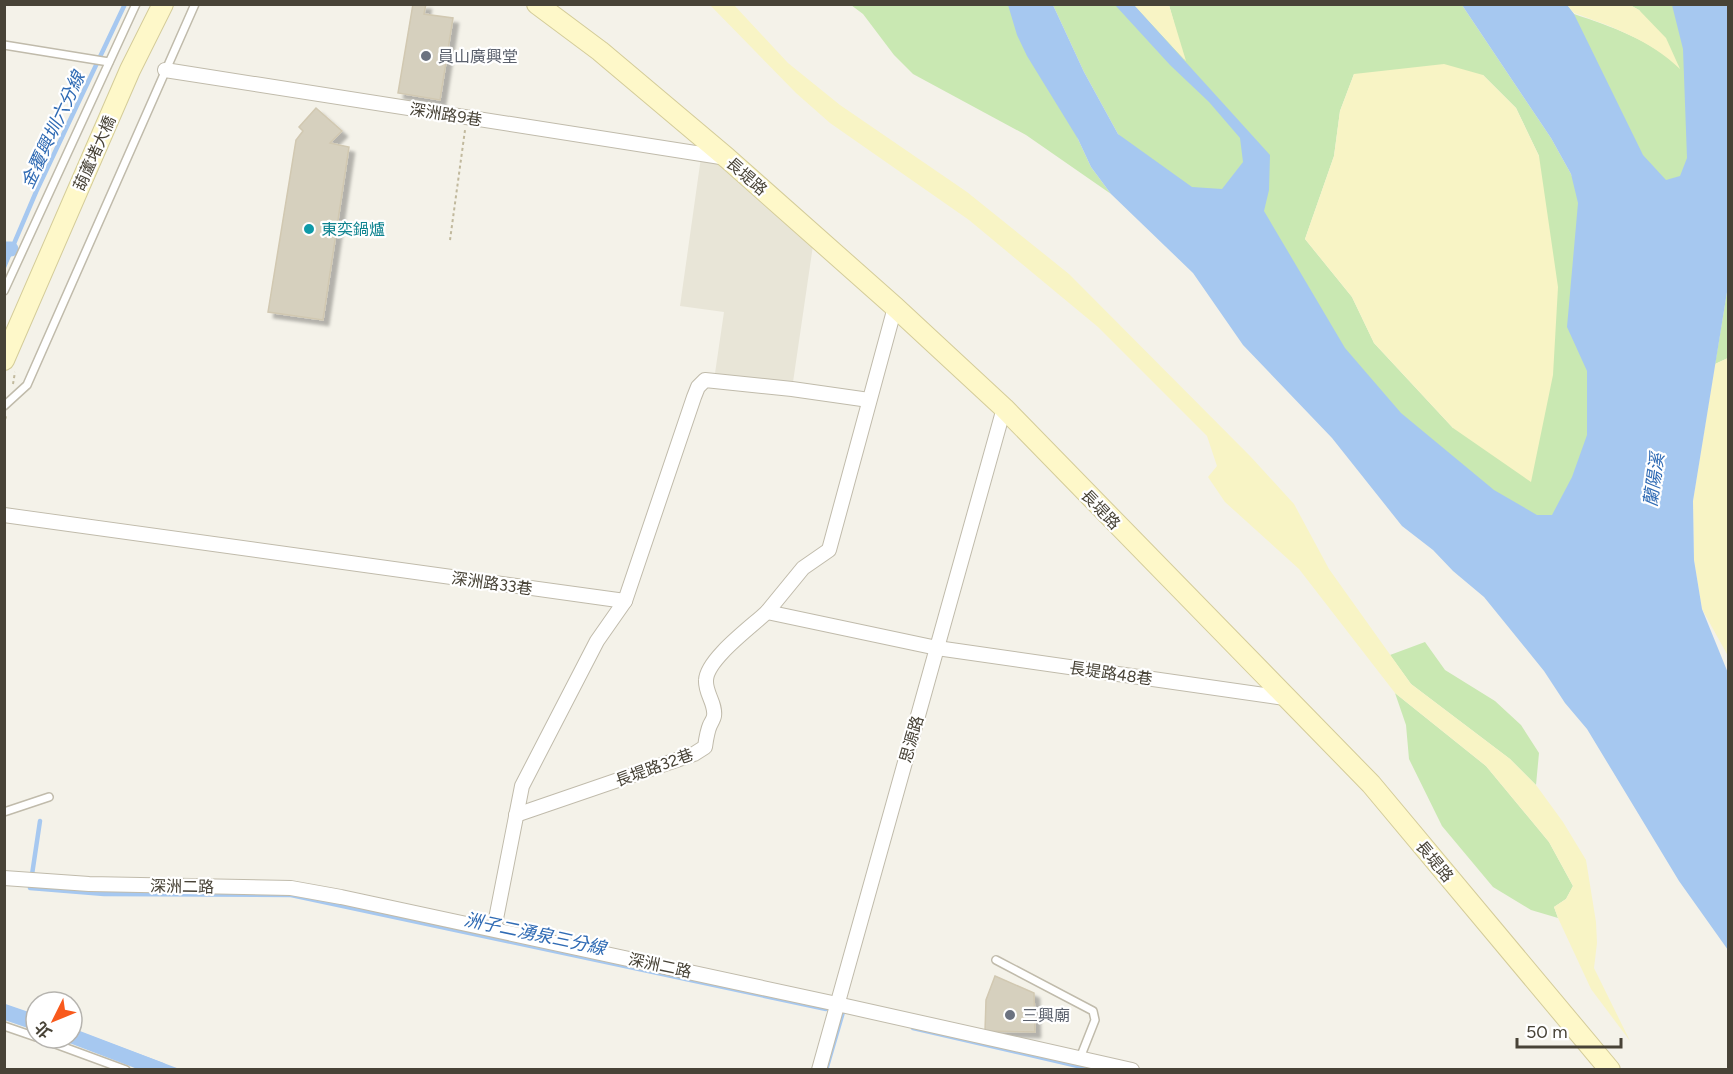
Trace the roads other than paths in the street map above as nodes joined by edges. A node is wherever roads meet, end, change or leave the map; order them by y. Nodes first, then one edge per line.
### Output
1 (136, 4) edge
2 (163, 4) edge
3 (195, 4) edge
4 (537, 4) edge
5 (4, 45) edge
6 (109, 62) junction
7 (165, 70) junction
8 (727, 158) junction
9 (4, 291) edge
10 (896, 307) junction
11 (4, 360) edge
12 (869, 399) junction
13 (4, 406) edge
14 (1004, 408) junction
15 (4, 515) edge
16 (625, 602) junction
17 (767, 612) junction
18 (937, 648) junction
19 (1285, 698) junction
20 (49, 797) dead end
21 (4, 812) edge
22 (516, 815) junction
23 (5, 875) edge
24 (494, 929) junction
25 (996, 960) dead end
26 (837, 1004) junction
27 (4, 1026) edge
28 (24, 1032) edge
29 (73, 1050) edge
30 (1080, 1058) junction
31 (126, 1070) edge
32 (819, 1070) edge
33 (1132, 1070) edge
34 (1611, 1070) edge

1 - 6 lane
2 - 11 street, 葫蘆堵大橋
3 - 7 lane
4 - 8 street, 長堤路
5 - 6 lane
6 - 9 lane
7 - 8 street, 深洲路9巷
7 - 13 lane
8 - 10 street, 長堤路
10 - 12 street, 長堤路32巷
10 - 14 street, 長堤路
12 - 16 street
12 - 17 street, 長堤路32巷
14 - 18 street, 思源路
14 - 19 street, 長堤路
15 - 16 street, 深洲路33巷
16 - 22 street
17 - 18 street
17 - 22 street, 長堤路32巷
18 - 19 street, 長堤路48巷
18 - 26 street, 思源路
19 - 34 street, 長堤路
20 - 21 lane
22 - 24 street
23 - 24 street, 深洲二路
24 - 26 street, 深洲二路
25 - 30 lane
26 - 30 street, 深洲二路
26 - 32 street, 思源路
27 - 28 lane
29 - 31 lane
30 - 33 street, 深洲二路

